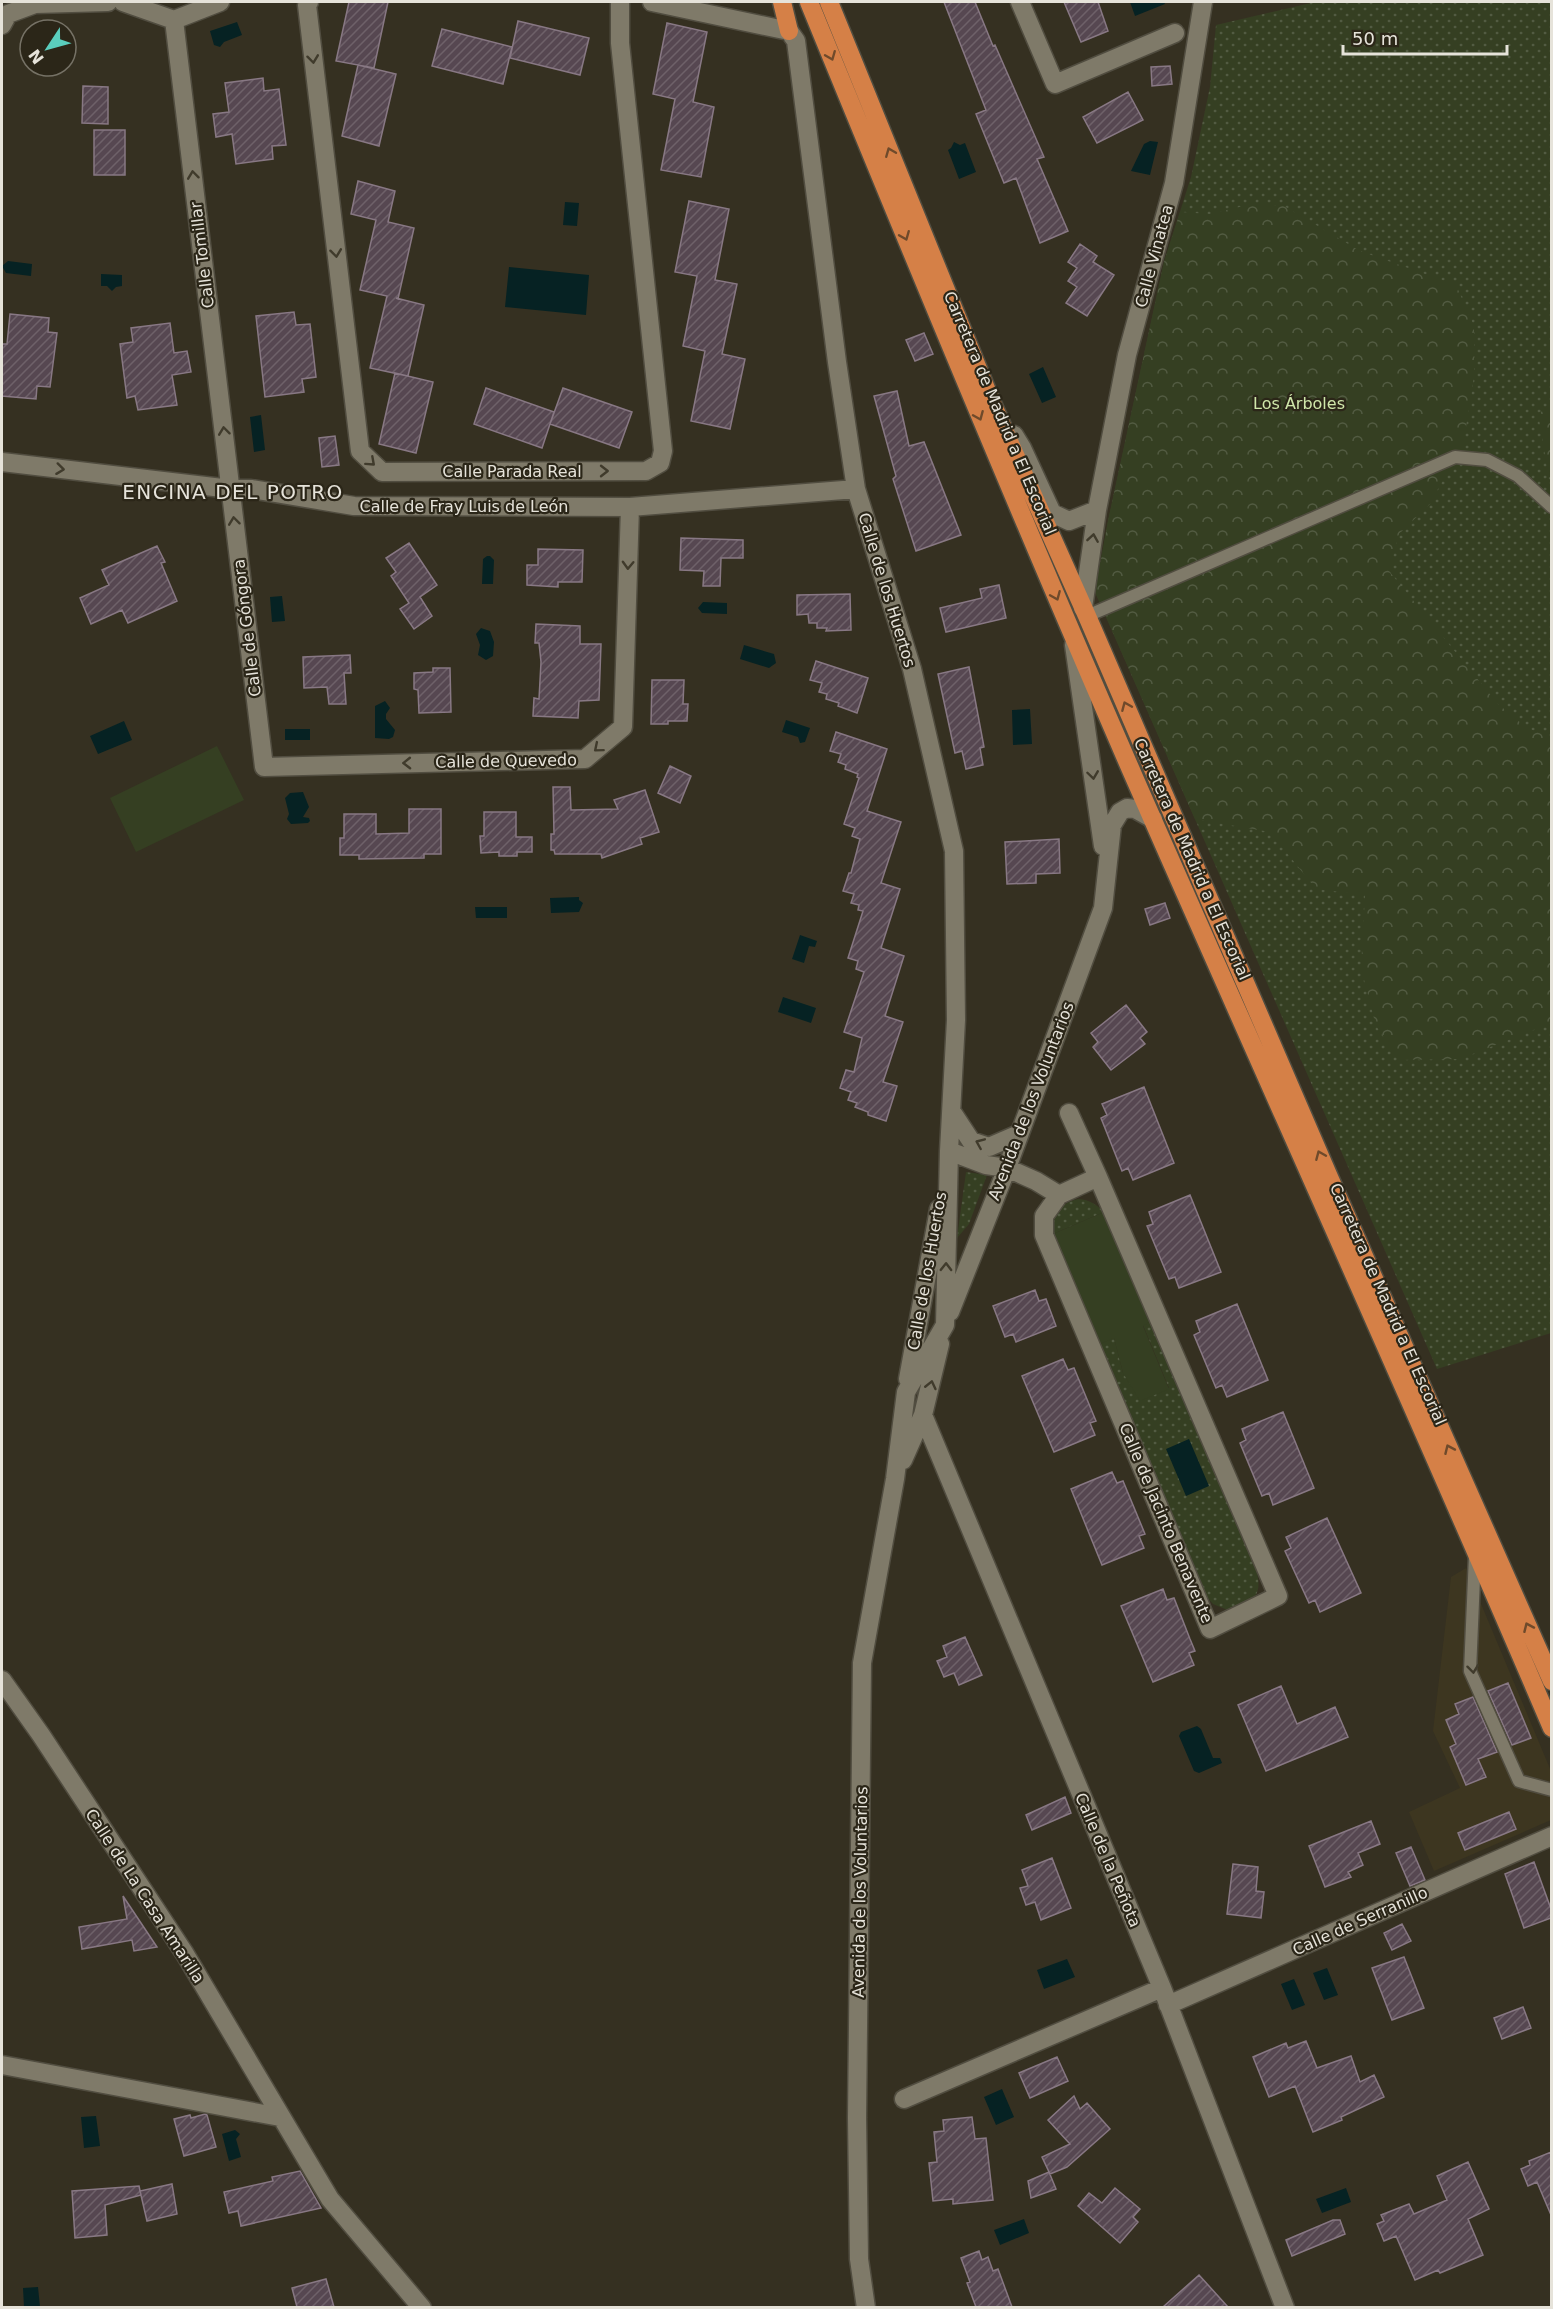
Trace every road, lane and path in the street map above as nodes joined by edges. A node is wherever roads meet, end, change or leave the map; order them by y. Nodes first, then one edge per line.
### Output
1 (108, 2) edge
2 (123, 2) edge
3 (220, 2) edge
4 (309, 2) edge
5 (620, 2) edge
6 (652, 2) edge
7 (782, 2) edge
8 (809, 2) edge
9 (829, 2) edge
10 (843, 2) edge
11 (1020, 2) edge
12 (1203, 2) edge
13 (174, 20) junction
14 (2, 25) edge
15 (789, 31) junction
16 (1175, 33) dead end
17 (855, 65) junction
18 (991, 401) junction
19 (2, 462) edge
20 (231, 489) junction
21 (856, 489) junction
22 (630, 507) junction
23 (1551, 507) edge
24 (1097, 510) junction
25 (1085, 612) junction
26 (1072, 634) junction
27 (264, 767) joint
28 (1153, 819) junction
29 (1107, 874) junction
30 (952, 1112) junction
31 (1069, 1113) dead end
32 (1019, 1134) junction
33 (949, 1151) junction
34 (1007, 1168) junction
35 (1098, 1177) junction
36 (1059, 1195) junction
37 (945, 1325) junction
38 (906, 1392) junction
39 (923, 1416) junction
40 (895, 1479) junction
41 (1475, 1548) junction
42 (1546, 1652) edge
43 (2, 1680) edge
44 (1551, 1681) edge
45 (1551, 1728) edge
46 (1551, 1790) edge
47 (1551, 1836) edge
48 (1162, 1988) junction
49 (1168, 2005) junction
50 (2, 2065) edge
51 (904, 2099) dead end
52 (280, 2117) junction
53 (422, 2307) edge
54 (866, 2307) edge
55 (1285, 2307) edge

1 - 14 street
2 - 13 street
3 - 13 street
4 -> 5 street, Calle Parada Real
6 - 15 street
7 - 15 highway
8 -> 26 highway, Carretera de Madrid a El Escorial
9 - 17 highway, Carretera de Madrid a El Escorial
10 - 17 highway
11 - 16 street
12 - 24 street, Calle Vinatea
20 -> 13 street, Calle Tomillar
15 - 21 street, Calle de los Huertos
18 -> 17 highway, Carretera de Madrid a El Escorial
18 - 24 street
18 - 25 highway, Carretera de Madrid a El Escorial
19 -> 20 street, Calle de Fray Luis de León
20 - 22 street, Calle de Fray Luis de León
27 -> 20 street, Calle de Góngora
21 - 22 street, Calle de Fray Luis de León
21 - 30 street, Calle de los Huertos
22 -> 27 street, Calle de Quevedo
23 - 25 lane
25 -> 24 street, Calle Vinatea
42 -> 25 highway, Carretera de Madrid a El Escorial
26 - 28 highway, Carretera de Madrid a El Escorial
26 -> 29 street, Avenida de los Voluntarios
28 - 29 street, Avenida de los Voluntarios
28 - 41 highway, Carretera de Madrid a El Escorial
29 - 32 street, Avenida de los Voluntarios
32 -> 30 street
30 - 33 street, Calle de los Huertos
31 - 35 street, Calle de Jacinto Benavente
32 - 34 street, Avenida de los Voluntarios
33 - 34 street
37 -> 33 street, Calle de los Huertos
33 - 38 street, Calle de los Huertos
34 - 36 street
34 - 37 street, Avenida de los Voluntarios
35 - 36 street
35 - 36 street, Calle de Jacinto Benavente
37 - 38 street, Avenida de los Voluntarios
39 -> 37 street, Avenida de los Voluntarios
38 - 40 street, Avenida de los Voluntarios
39 - 40 street, Avenida de los Voluntarios
39 - 48 street, Calle de la Peñota
40 - 54 street, Avenida de los Voluntarios
41 - 45 highway, Carretera de Madrid a El Escorial
41 -> 46 lane
42 - 44 highway, Carretera de Madrid a El Escorial
43 - 52 street, Calle de La Casa Amarilla
47 - 49 street, Calle de Serranillo
48 - 49 street, Calle de la Peñota
48 - 51 street
49 - 55 street, Calle de la Peñota
50 - 52 street
52 - 53 street, Calle de La Casa Amarilla

